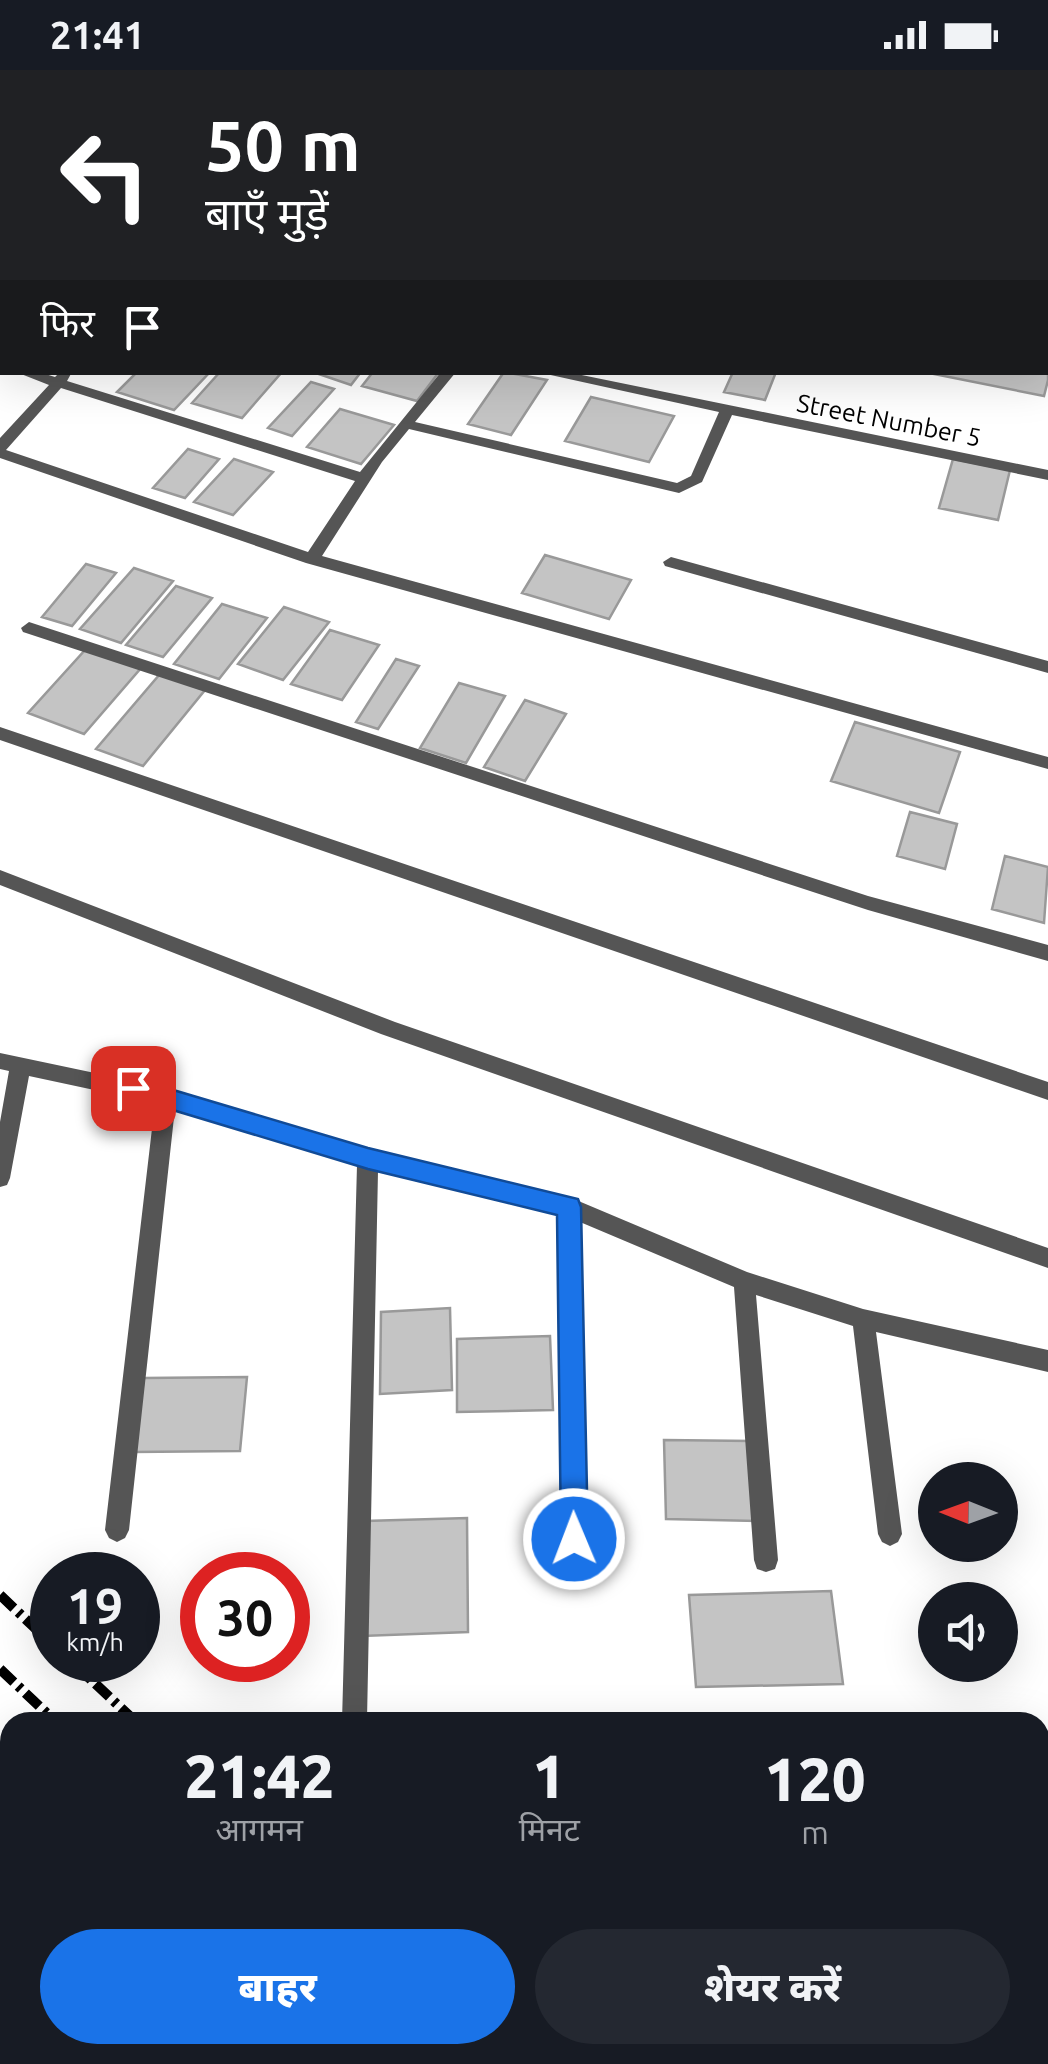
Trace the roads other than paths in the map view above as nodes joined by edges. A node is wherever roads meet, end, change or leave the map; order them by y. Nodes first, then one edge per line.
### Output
1 (447, 375) edge
2 (558, 375) edge
3 (63, 377) edge
4 (727, 410) junction
5 (406, 424) junction
6 (0, 450) edge
7 (1048, 475) edge
8 (366, 479) junction
9 (312, 559) junction
10 (671, 562) dead end
11 (30, 628) dead end
12 (1048, 667) edge
13 (0, 733) edge
14 (1048, 763) edge
15 (0, 877) edge
16 (1048, 954) edge
17 (10, 1062) edge
18 (1048, 1091) edge
19 (166, 1097) junction
20 (368, 1158) junction
21 (0, 1178) edge
22 (569, 1207) junction
23 (1048, 1258) edge
24 (744, 1281) junction
25 (863, 1318) junction
26 (1048, 1361) edge
27 (117, 1530) dead end
28 (890, 1534) dead end
29 (766, 1560) dead end
30 (575, 1576) dead end
31 (354, 1712) edge

1 - 5 street
2 - 4 street, Street Number 5
3 - 6 street
3 - 8 street
4 - 5 street
4 - 7 street, Street Number 5
5 - 8 street
6 - 9 street
8 - 9 street
9 - 14 street
10 - 12 street
11 - 16 street
13 - 18 street
15 - 23 street
17 - 19 street
17 - 21 street
19 - 20 street
19 - 27 street
20 - 22 street
20 - 31 street
22 - 24 street
22 - 30 street
24 - 25 street
24 - 29 street
25 - 26 street
25 - 28 street

